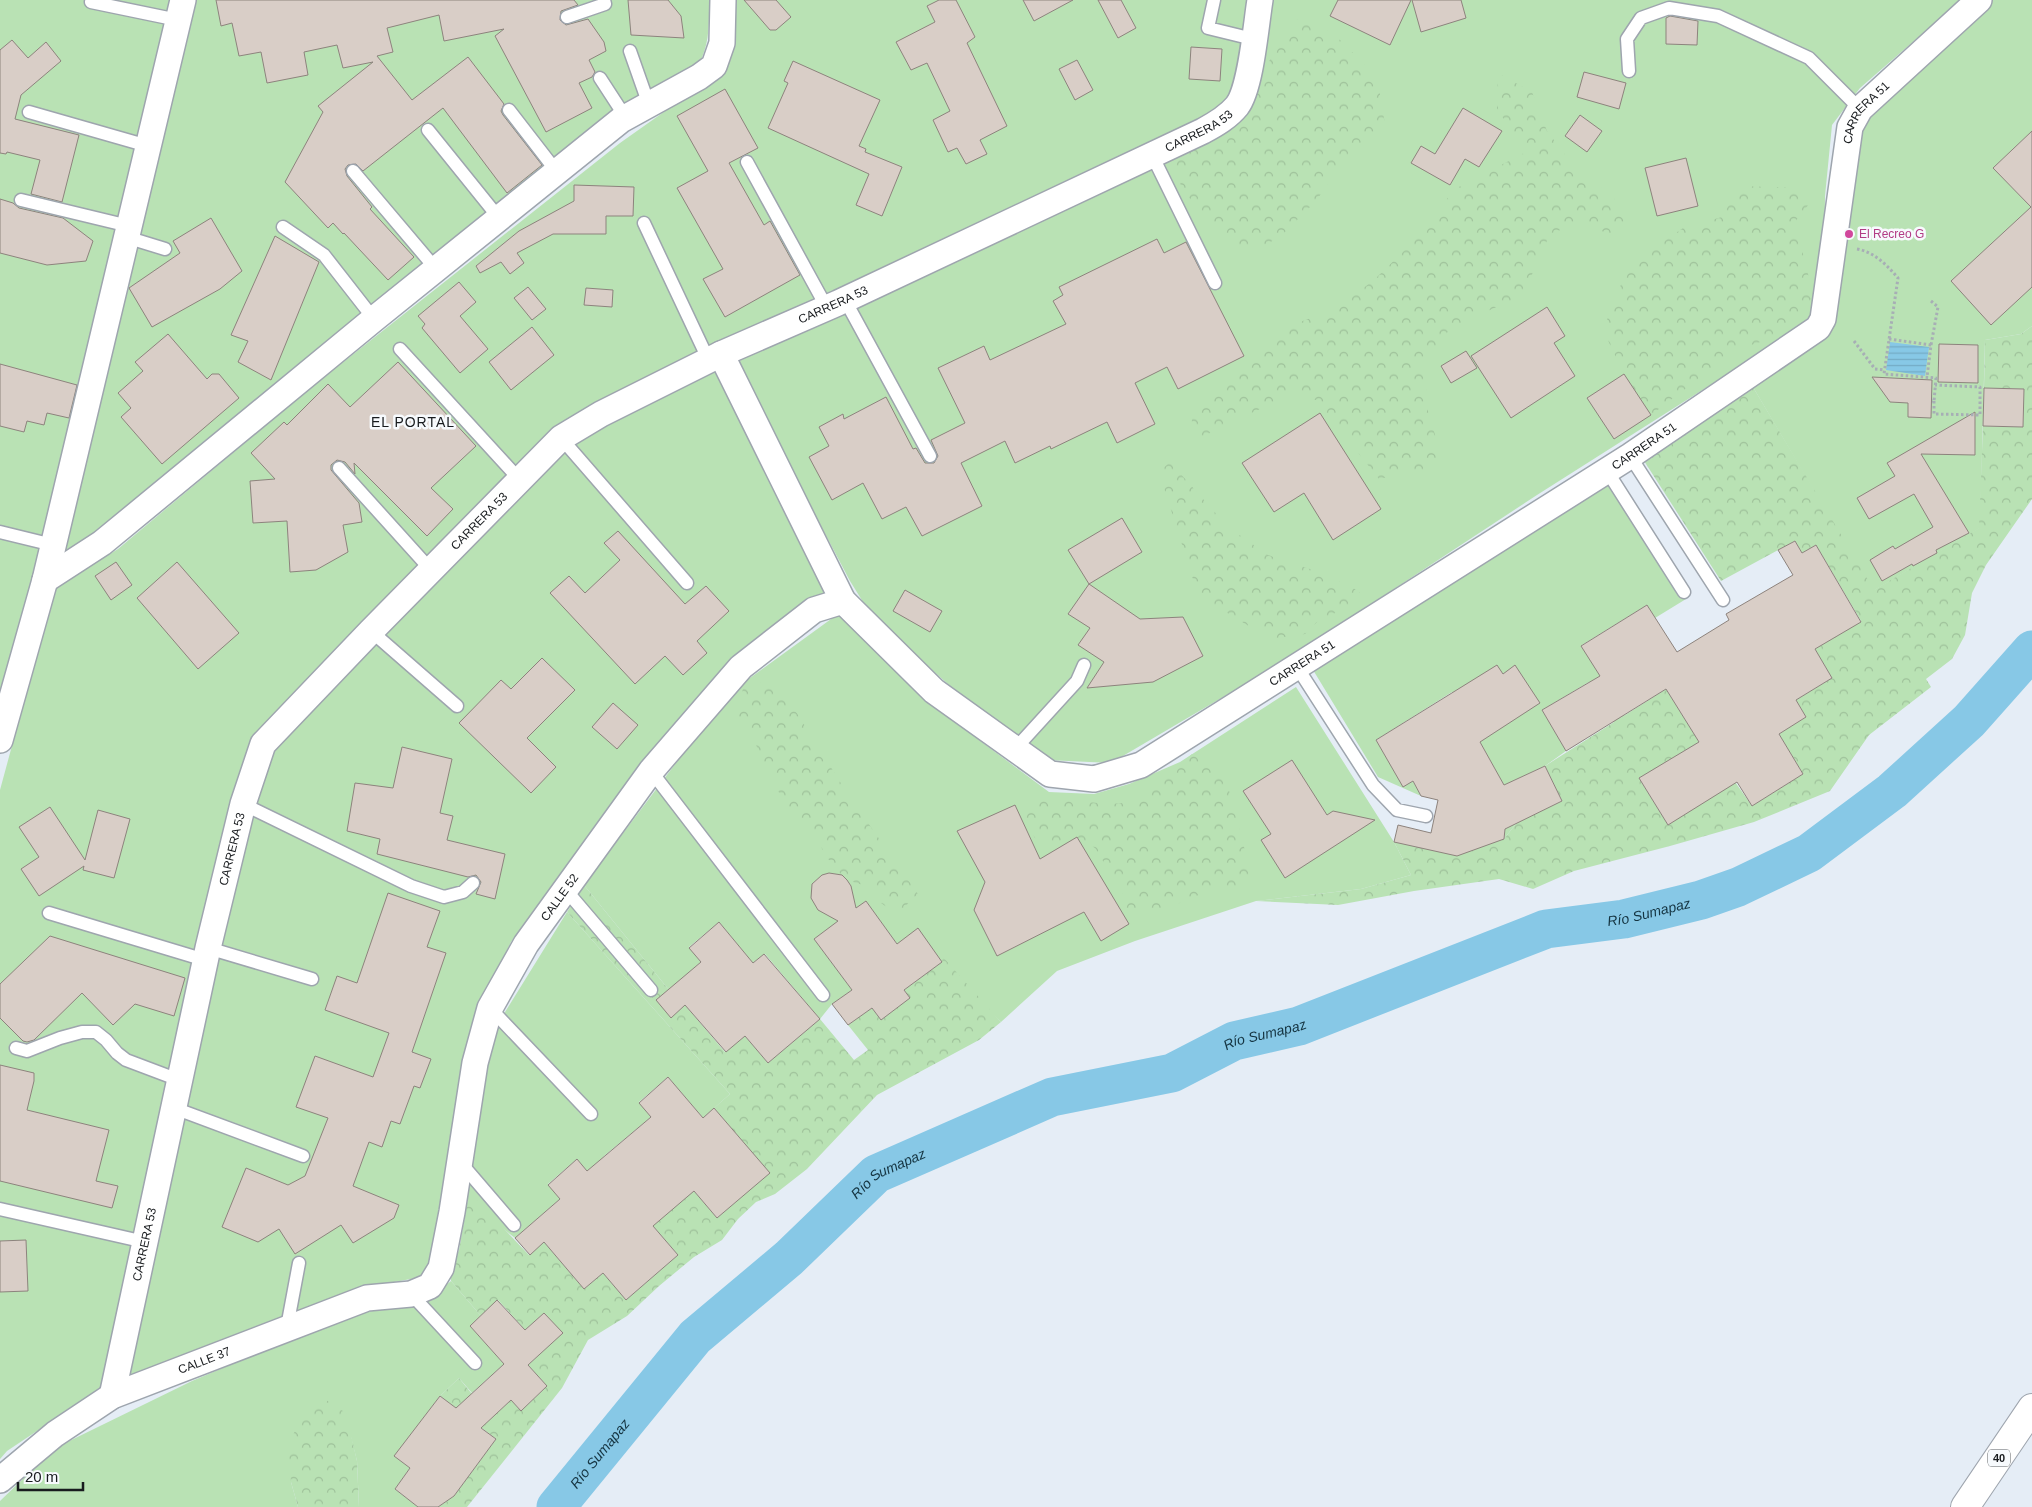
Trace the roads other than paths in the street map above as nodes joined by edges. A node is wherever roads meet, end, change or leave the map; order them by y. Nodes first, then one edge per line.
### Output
1 (604, 0) edge
2 (723, 0) edge
3 (1214, 0) edge
4 (1260, 0) edge
5 (1979, 0) edge
6 (91, 2) dead end
7 (181, 10) edge
8 (567, 17) dead end
9 (1253, 39) junction
10 (630, 51) dead end
11 (1629, 71) dead end
12 (600, 78) dead end
13 (649, 105) junction
14 (1860, 109) junction
15 (509, 110) dead end
16 (29, 112) dead end
17 (626, 118) junction
18 (428, 130) dead end
19 (148, 146) junction
20 (1152, 155) junction
21 (747, 162) dead end
22 (353, 171) dead end
23 (557, 172) junction
24 (21, 200) dead end
25 (499, 218) junction
26 (644, 223) dead end
27 (283, 228) dead end
28 (127, 232) junction
29 (165, 249) dead end
30 (436, 269) junction
31 (1215, 283) dead end
32 (836, 304) junction
33 (374, 320) junction
34 (400, 349) dead end
35 (715, 357) junction
36 (561, 438) junction
37 (930, 456) dead end
38 (1630, 456) junction
39 (339, 468) dead end
40 (1606, 471) junction
41 (520, 480) junction
42 (0, 532) edge
43 (53, 545) junction
44 (431, 570) junction
45 (45, 580) junction
46 (687, 583) dead end
47 (1684, 592) dead end
48 (1723, 600) dead end
49 (843, 601) junction
50 (371, 631) junction
51 (1084, 665) dead end
52 (1296, 667) junction
53 (457, 706) dead end
54 (0, 740) edge
55 (1015, 749) junction
56 (651, 771) junction
57 (244, 804) junction
58 (1426, 816) dead end
59 (473, 883) dead end
60 (565, 889) junction
61 (49, 913) dead end
62 (207, 954) junction
63 (312, 979) dead end
64 (651, 990) dead end
65 (823, 994) dead end
66 (490, 1008) junction
67 (16, 1048) dead end
68 (180, 1080) junction
69 (174, 1108) junction
70 (591, 1114) dead end
71 (303, 1156) dead end
72 (458, 1160) junction
73 (0, 1209) edge
74 (514, 1225) dead end
75 (145, 1242) junction
76 (299, 1263) dead end
77 (421, 1290) junction
78 (287, 1327) junction
79 (474, 1363) dead end
80 (112, 1396) junction
81 (2032, 1408) edge
82 (0, 1480) edge
83 (1965, 1507) edge

1 - 8 lane
2 - 13 street
3 - 9 lane
4 - 9 street, CARRERA 53
5 - 14 street, CARRERA 51
6 - 7 lane
7 - 19 street
9 - 20 street, CARRERA 53
10 - 13 lane
11 - 14 lane
12 - 17 lane
13 - 17 street
14 - 38 street, CARRERA 51
15 - 23 lane
16 - 19 lane
17 - 23 street
18 - 25 lane
19 - 28 street
20 - 31 lane
20 - 32 street, CARRERA 53
21 - 32 lane
22 - 30 lane
23 - 25 street
24 - 28 lane
25 - 30 street
26 - 35 lane
27 - 33 lane
28 - 29 lane
28 - 43 street
30 - 33 street
32 - 35 street, CARRERA 53
32 - 37 lane
33 - 45 street
34 - 41 lane
35 - 36 street, CARRERA 53
35 - 49 street, CARRERA 51
36 - 41 street, CARRERA 53
36 - 46 lane
38 - 40 street, CARRERA 51
38 - 48 lane
39 - 44 lane
40 - 47 lane
40 - 52 street, CARRERA 51
41 - 44 street, CARRERA 53
42 - 43 lane
43 - 45 street
44 - 50 street, CARRERA 53
45 - 54 street
49 - 55 street, CARRERA 51
49 - 56 street, CALLE 52
50 - 53 lane
50 - 57 street, CARRERA 53
51 - 55 lane
52 - 55 street, CARRERA 51
52 - 58 lane
56 - 60 street, CALLE 52
56 - 65 lane
57 - 59 lane
57 - 62 street, CARRERA 53
60 - 64 lane
60 - 66 street, CALLE 52
61 - 62 lane
62 - 63 lane
62 - 68 street, CARRERA 53
66 - 70 lane
66 - 72 street, CALLE 52
67 - 68 lane
68 - 69 street, CARRERA 53
69 - 71 lane
69 - 75 street, CARRERA 53
72 - 74 lane
72 - 77 street, CALLE 52
73 - 75 lane
75 - 80 street, CARRERA 53
76 - 78 lane
77 - 78 street, CALLE 37
77 - 79 lane
78 - 80 street, CALLE 37
80 - 82 street, CALLE 37
81 - 83 highway, 40

